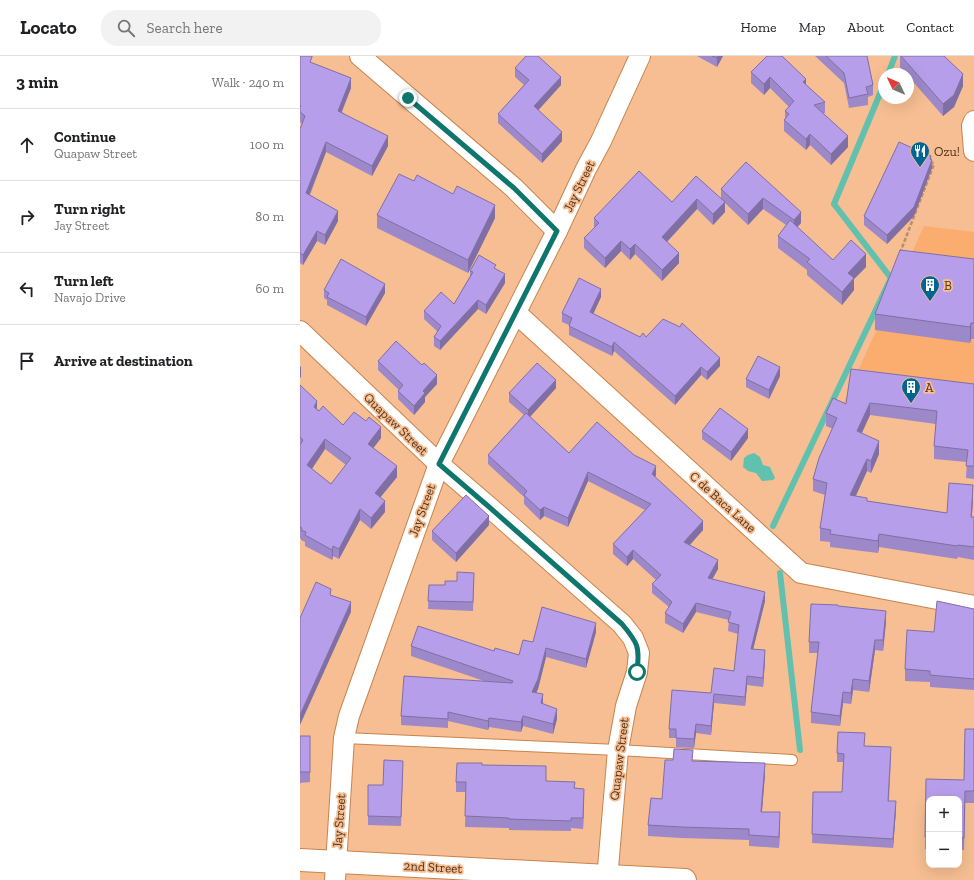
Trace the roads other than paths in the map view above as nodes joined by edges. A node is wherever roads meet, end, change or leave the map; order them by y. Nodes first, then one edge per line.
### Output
1 (360, 56) edge
2 (640, 56) edge
3 (382, 64) edge
4 (974, 121) edge
5 (974, 151) edge
6 (557, 231) junction
7 (516, 313) junction
8 (300, 331) edge
9 (439, 464) junction
10 (974, 606) edge
11 (344, 738) junction
12 (618, 750) junction
13 (792, 760) dead end
14 (300, 860) edge
15 (336, 871) edge
16 (607, 878) edge
17 (685, 880) edge

1 - 3 street
2 - 6 street, Jay Street
3 - 6 street
4 - 5 street
6 - 7 street, Jay Street
7 - 9 street, Jay Street
7 - 10 street, C de Baca Lane
8 - 9 street, Quapaw Street
9 - 11 street, Jay Street
9 - 12 street, Quapaw Street
11 - 12 lane
11 - 15 street, Jay Street
12 - 13 lane
12 - 16 street, Quapaw Street
14 - 15 street, 2nd Street
15 - 16 street, 2nd Street
16 - 17 street, 2nd Street

